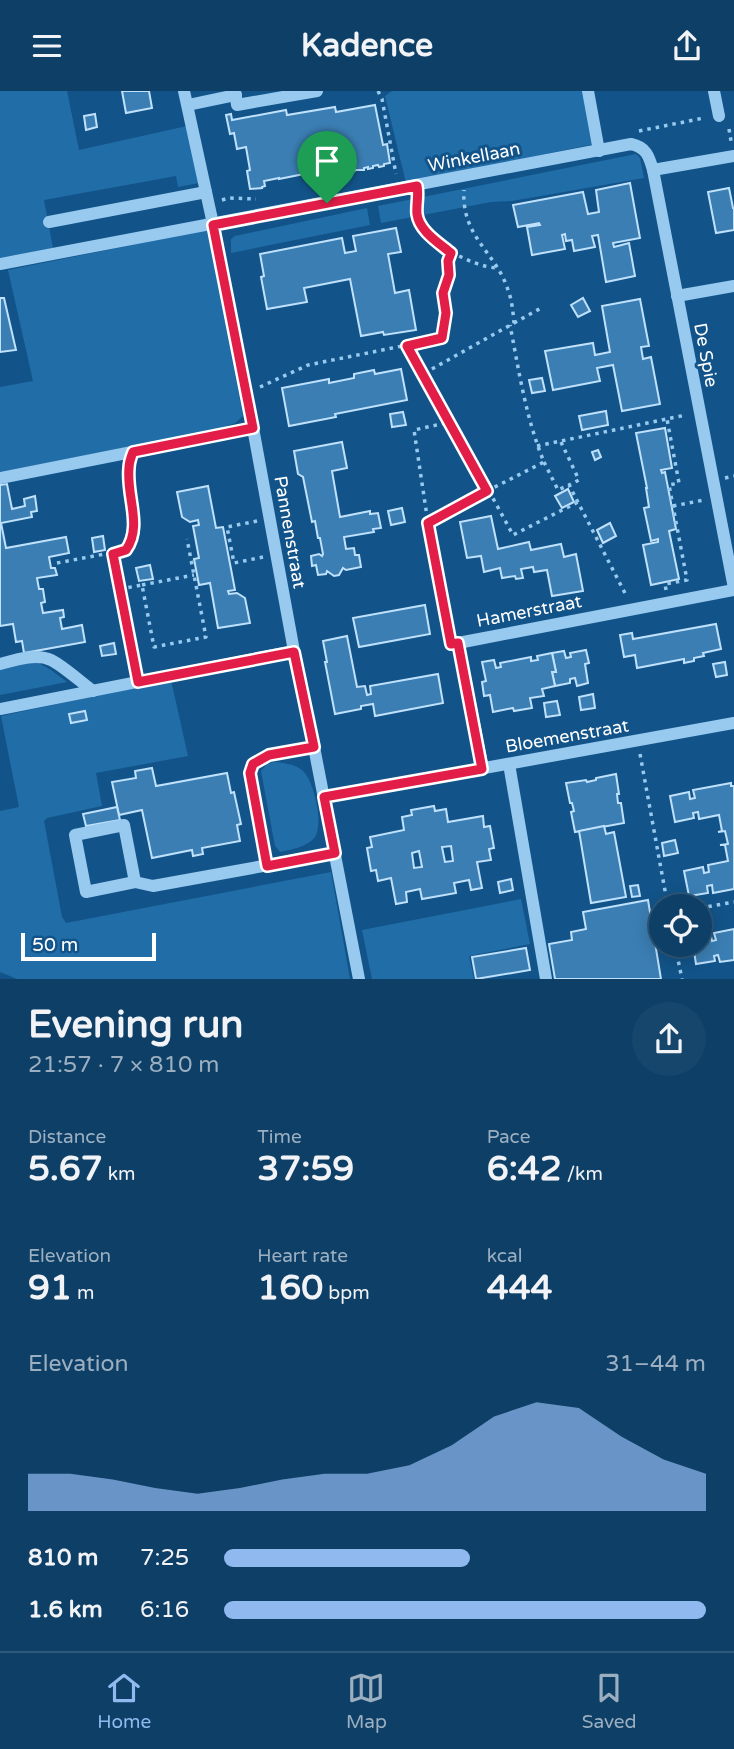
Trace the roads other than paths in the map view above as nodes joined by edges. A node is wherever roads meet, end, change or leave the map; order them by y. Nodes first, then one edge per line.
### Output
1 (184, 91) edge
2 (317, 91) edge
3 (589, 91) edge
4 (714, 91) edge
5 (235, 93) edge
6 (187, 105) junction
7 (719, 116) dead end
8 (599, 151) junction
9 (734, 156) edge
10 (653, 170) junction
11 (206, 192) junction
12 (49, 222) dead end
13 (213, 225) junction
14 (0, 264) edge
15 (734, 286) edge
16 (677, 296) junction
17 (253, 428) junction
18 (0, 478) edge
19 (734, 589) edge
20 (441, 590) road end
21 (458, 643) junction
22 (294, 652) junction
23 (0, 664) edge
24 (93, 691) junction
25 (0, 709) edge
26 (734, 723) edge
27 (314, 747) junction
28 (509, 764) junction
29 (482, 769) junction
30 (324, 797) junction
31 (335, 853) junction
32 (267, 866) junction
33 (135, 882) junction
34 (359, 979) edge
35 (546, 979) edge

1 - 6 street, Pannenstraat
2 - 5 street
3 - 8 street
4 - 7 street
5 - 6 street
6 - 11 street, Pannenstraat
8 - 10 street, Winkellaan
8 - 13 street, Winkellaan
9 - 10 street
10 - 16 street, De Spie
11 - 12 street
11 - 13 street, Pannenstraat
13 - 14 street, Winkellaan
13 - 17 street, Pannenstraat
15 - 16 street
16 - 19 street, De Spie
17 - 18 street
17 - 22 street, Pannenstraat
19 - 21 street, Hamerstraat
20 - 21 street
21 - 29 street, Hamerstraat
22 - 24 street
22 - 27 street, Pannenstraat
23 - 24 street
24 - 25 street
26 - 28 street, Bloemenstraat
27 - 30 street, Pannenstraat
27 - 32 street
28 - 29 street, Bloemenstraat
28 - 35 street
29 - 30 street, Bloemenstraat
30 - 31 street, Pannenstraat
31 - 32 street
31 - 34 street, Pannenstraat
32 - 33 street
33 - 33 street

